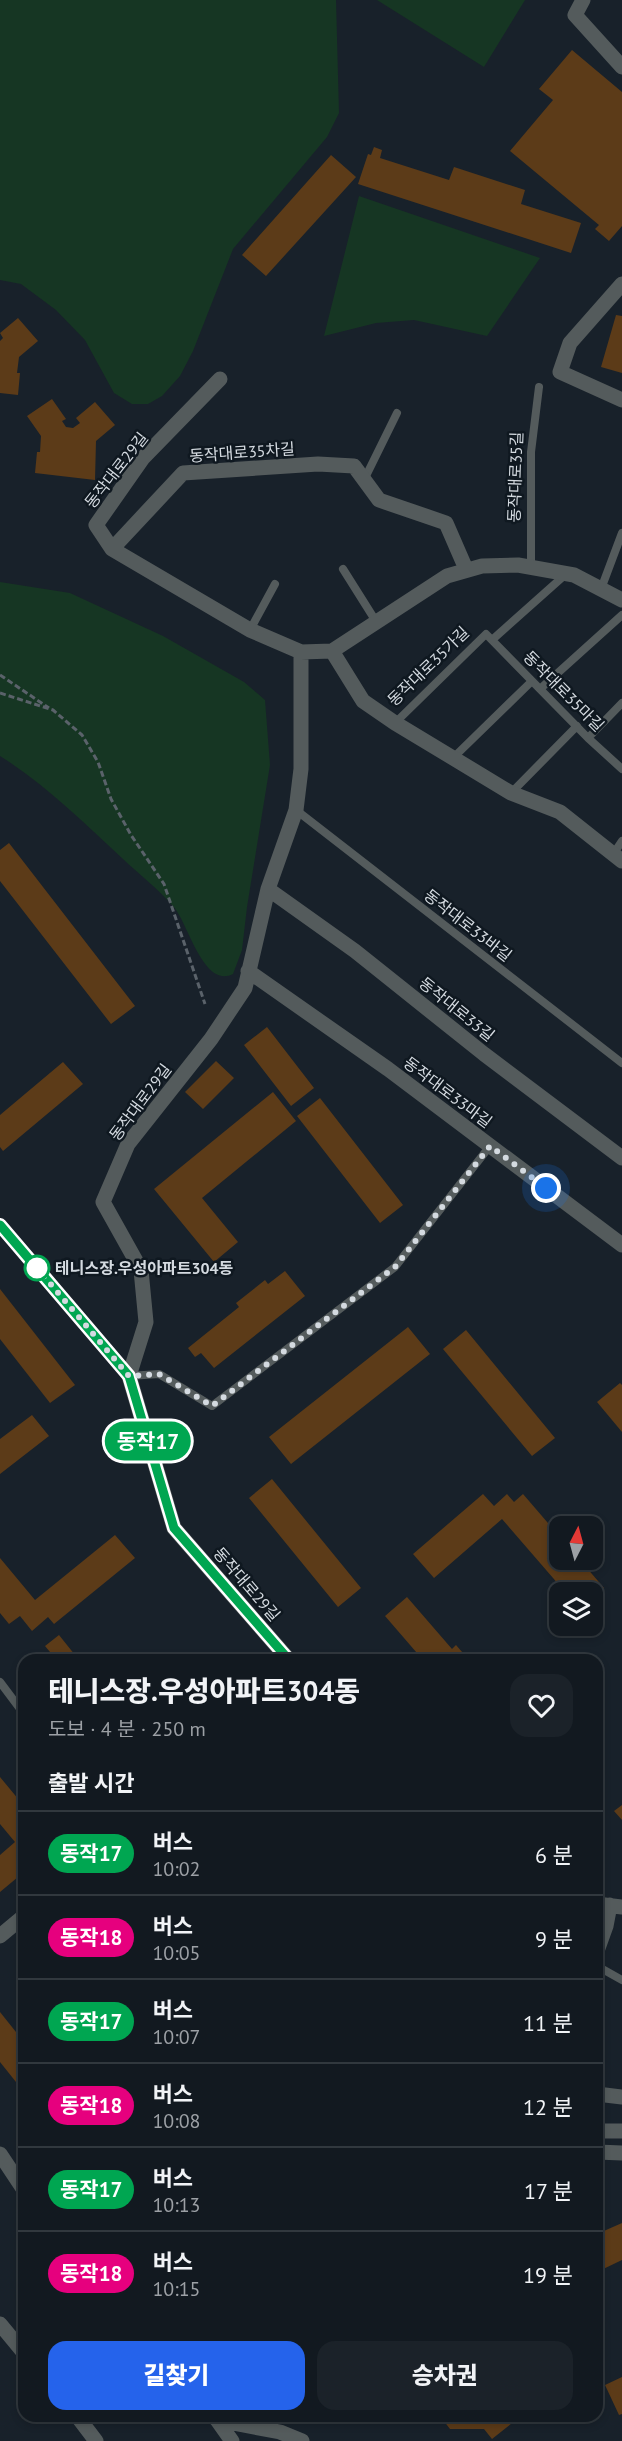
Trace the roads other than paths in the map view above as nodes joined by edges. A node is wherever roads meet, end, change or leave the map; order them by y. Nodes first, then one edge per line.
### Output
1 (583, 0) edge
2 (622, 67) edge
3 (622, 284) edge
4 (219, 379) dead end
5 (539, 387) dead end
6 (622, 400) edge
7 (397, 413) dead end
8 (365, 478) junction
9 (622, 533) edge
10 (112, 549) junction
11 (531, 567) junction
12 (343, 569) dead end
13 (466, 569) junction
14 (566, 574) junction
15 (275, 584) dead end
16 (601, 589) junction
17 (622, 600) edge
18 (622, 615) edge
19 (376, 623) junction
20 (250, 630) junction
21 (489, 637) junction
22 (332, 651) junction
23 (301, 652) junction
24 (532, 681) junction
25 (540, 689) junction
26 (622, 703) edge
27 (395, 723) junction
28 (577, 726) junction
29 (588, 738) junction
30 (454, 757) junction
31 (622, 769) edge
32 (512, 793) junction
33 (296, 810) junction
34 (619, 852) edge
35 (268, 889) junction
36 (248, 971) junction
37 (622, 1063) edge
38 (490, 1146) junction
39 (622, 1158) edge
40 (0, 1225) edge
41 (622, 1245) edge
42 (129, 1376) junction
43 (284, 1654) edge
44 (0, 1682) edge
45 (18, 1706) edge
46 (610, 1905) edge
47 (18, 1921) edge
48 (603, 1934) edge
49 (0, 1936) edge
50 (603, 1969) edge
51 (622, 1980) edge
52 (603, 2095) edge
53 (622, 2097) edge
54 (609, 2131) edge
55 (603, 2147) edge
56 (603, 2152) edge
57 (622, 2153) edge
58 (0, 2154) edge
59 (18, 2181) edge
60 (0, 2324) edge
61 (18, 2346) edge
62 (82, 2422) edge
63 (218, 2422) edge
64 (234, 2422) edge
65 (96, 2441) edge
66 (232, 2441) edge
67 (302, 2441) edge

1 - 2 street
3 - 6 street
4 - 10 street, 동작대로29길
5 - 11 lane, 동작대로35길
7 - 8 lane
8 - 10 street, 동작대로35차길
8 - 13 street, 동작대로35차길
9 - 16 lane
10 - 20 street, 동작대로29길
11 - 13 street
11 - 14 street
12 - 19 lane
13 - 19 street
14 - 16 street
14 - 21 lane, 동작대로35가길
15 - 20 lane
16 - 17 street
18 - 25 lane
19 - 22 street
20 - 23 street, 동작대로29길
21 - 24 lane, 동작대로35마길
21 - 27 lane, 동작대로35가길
22 - 23 street
22 - 27 street, 동작대로35가길
23 - 33 street, 동작대로29길
24 - 25 lane, 동작대로35마길
24 - 30 lane
25 - 28 lane, 동작대로35마길
26 - 29 lane
27 - 30 street, 동작대로35가길
28 - 29 lane, 동작대로35마길
28 - 32 lane
29 - 31 lane, 동작대로35마길
30 - 32 street, 동작대로35가길
32 - 34 street, 동작대로35가길
33 - 35 street, 동작대로29길
33 - 37 lane, 동작대로33바길
35 - 36 street, 동작대로29길
35 - 39 street, 동작대로33길
36 - 38 street, 동작대로33마길
36 - 42 street, 동작대로29길
38 - 41 street, 동작대로33마길
38 - 42 lane
40 - 42 lane
42 - 43 street, 동작대로29길
44 - 45 lane
46 - 48 street
47 - 49 street
50 - 51 lane
52 - 53 street
54 - 55 street
56 - 57 street
58 - 59 street
60 - 61 street
62 - 65 street
63 - 66 street
64 - 67 street

